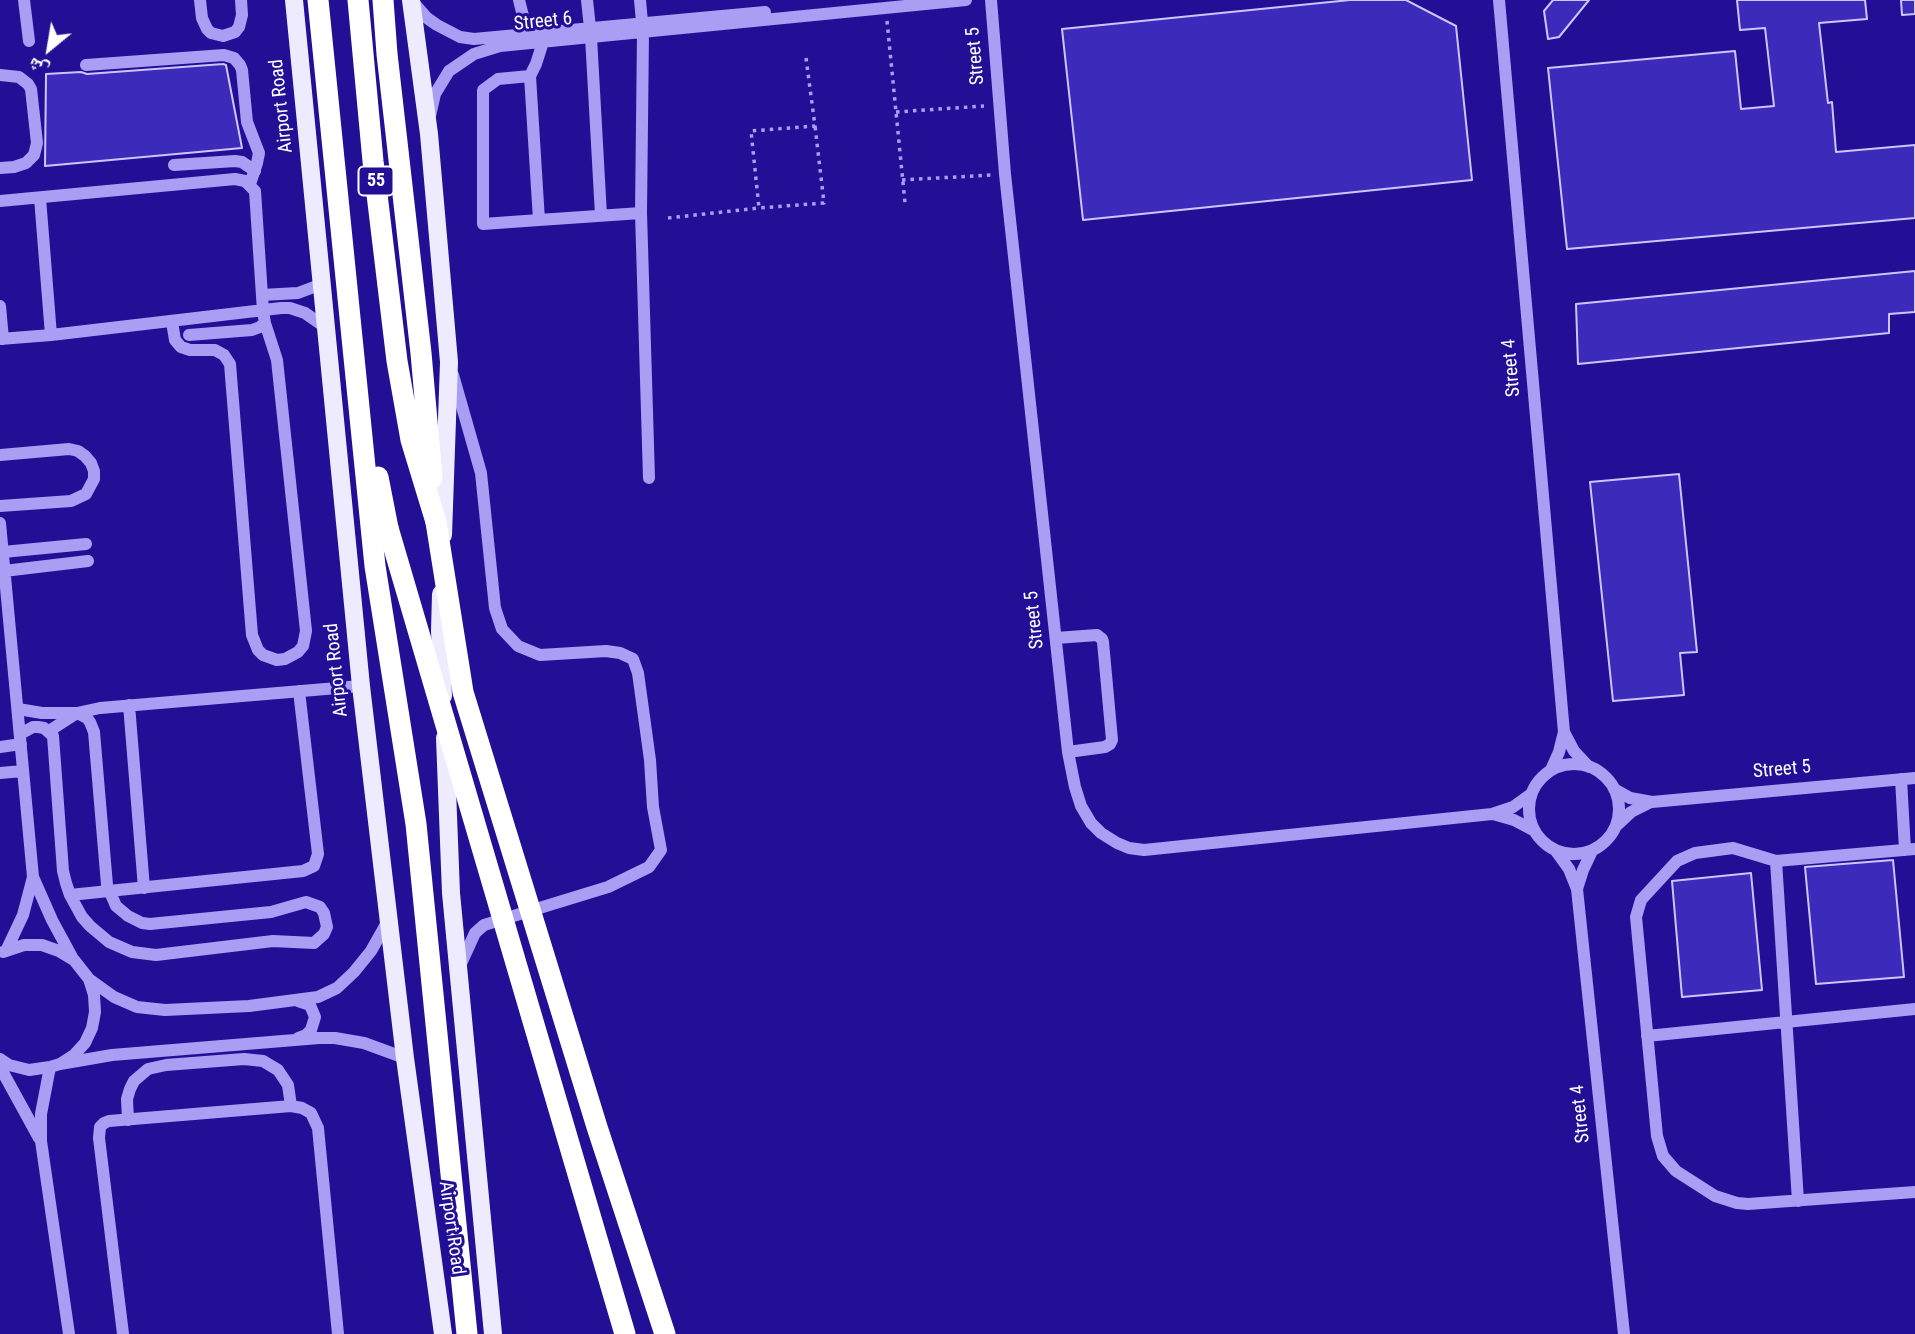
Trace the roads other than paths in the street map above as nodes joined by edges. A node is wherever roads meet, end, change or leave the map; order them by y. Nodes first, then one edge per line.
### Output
1 (24, 0) edge
2 (200, 0) edge
3 (241, 0) edge
4 (294, 0) edge
5 (318, 0) edge
6 (358, 0) edge
7 (383, 0) edge
8 (411, 0) edge
9 (519, 0) edge
10 (587, 0) edge
11 (640, 0) edge
12 (966, 0) edge
13 (991, 0) edge
14 (1499, 0) edge
15 (887, 4) edge
16 (643, 28) junction
17 (590, 32) junction
18 (528, 38) junction
19 (29, 41) dead end
20 (543, 42) junction
21 (86, 65) dead end
22 (0, 75) edge
23 (530, 76) junction
24 (429, 134) junction
25 (174, 165) dead end
26 (0, 168) edge
27 (254, 171) junction
28 (250, 184) junction
29 (40, 198) junction
30 (0, 201) edge
31 (641, 213) junction
32 (601, 215) junction
33 (539, 220) junction
34 (321, 284) junction
35 (262, 295) junction
36 (0, 306) edge
37 (264, 317) junction
38 (172, 322) junction
39 (326, 327) junction
40 (51, 335) junction
41 (189, 335) dead end
42 (1, 339) edge
43 (449, 362) junction
44 (355, 369) junction
45 (0, 455) edge
46 (649, 478) dead end
47 (0, 506) edge
48 (436, 522) junction
49 (0, 523) edge
50 (86, 544) dead end
51 (3, 552) junction
52 (88, 561) dead end
53 (4, 571) junction
54 (1056, 638) junction
55 (361, 686) junction
56 (299, 691) junction
57 (129, 705) junction
58 (18, 709) junction
59 (77, 713) junction
60 (49, 731) junction
61 (1564, 733) junction
62 (20, 739) junction
63 (0, 747) edge
64 (1068, 752) junction
65 (1589, 767) junction
66 (1551, 770) junction
67 (23, 771) junction
68 (0, 773) edge
69 (1915, 778) edge
70 (1901, 779) junction
71 (1614, 789) junction
72 (1531, 794) junction
73 (1652, 802) junction
74 (1492, 814) junction
75 (1616, 827) junction
76 (1533, 830) junction
77 (1910, 849) edge
78 (1556, 851) junction
79 (1592, 851) junction
80 (1776, 862) junction
81 (33, 877) junction
82 (144, 888) junction
83 (1577, 889) junction
84 (108, 891) junction
85 (70, 895) junction
86 (389, 919) junction
87 (3, 953) edge
88 (74, 960) junction
89 (458, 972) junction
90 (89, 979) junction
91 (293, 1000) junction
92 (1915, 1009) edge
93 (1787, 1022) junction
94 (1647, 1036) junction
95 (298, 1038) junction
96 (204, 1055) junction
97 (405, 1058) junction
98 (0, 1059) edge
99 (55, 1066) junction
100 (0, 1067) edge
101 (292, 1107) junction
102 (128, 1120) junction
103 (41, 1142) junction
104 (1915, 1192) edge
105 (1798, 1201) junction
106 (69, 1334) edge
107 (123, 1334) edge
108 (338, 1334) edge
109 (443, 1334) edge
110 (467, 1334) edge
111 (493, 1334) edge
112 (625, 1334) edge
113 (665, 1334) edge
114 (1624, 1334) edge

1 - 19 street
2 - 3 street
4 - 34 main road, Airport Road
5 - 44 highway, 55
6 - 48 highway, 55
7 - 48 highway
8 - 18 street, Street 6
8 - 24 main road, Airport Road
9 - 18 street
10 - 17 street
11 - 16 street
12 - 15 street, Street 6
13 - 54 street, Street 5
14 - 61 street, Street 4
15 - 16 street, Street 6
16 - 17 street, Street 6
16 - 31 street
17 - 18 street, Street 6
17 - 20 street, Street 6
17 - 32 street
18 - 20 street, Street 6
18 - 24 street, Street 6
20 - 23 street
21 - 27 street
22 - 26 street
23 - 33 street
23 - 33 street
24 - 43 main road, Airport Road
25 - 27 street
27 - 28 street
28 - 29 street
28 - 35 street
29 - 30 street
29 - 40 street
31 - 32 street
31 - 46 street
32 - 33 street
34 - 35 street
34 - 39 main road, Airport Road
35 - 37 street
36 - 42 street
37 - 38 street
37 - 38 street
37 - 39 street
37 - 41 street
38 - 40 street
39 - 55 main road, Airport Road
40 - 42 street
43 - 89 main road, Airport Road
43 - 89 street
44 - 110 highway
44 - 112 highway, bridge
45 - 47 street
48 - 113 highway, bridge
49 - 51 street
50 - 51 street
51 - 53 street
52 - 53 street
53 - 58 street
54 - 64 street, Street 5
54 - 64 street
55 - 56 street
55 - 86 main road, Airport Road
56 - 57 street
56 - 82 street
57 - 59 street
57 - 82 street
58 - 59 street
58 - 62 street
59 - 60 street
59 - 84 street
60 - 62 street
60 - 85 street
61 - 65 street, Street 4
61 - 66 street, Street 4
62 - 63 street
62 - 67 street
64 - 74 street, Street 5
65 - 66 street
65 - 71 street
66 - 72 street
67 - 68 street
67 - 81 street
69 - 70 street, Street 5
70 - 73 street, Street 5
70 - 77 street
71 - 73 street, Street 5
71 - 75 street
72 - 74 street, Street 5
72 - 76 street
73 - 75 street, Street 5
74 - 76 street, Street 5
75 - 79 street
76 - 78 street
77 - 80 street
78 - 79 street
78 - 83 street, Street 4
79 - 83 street, Street 4
80 - 93 street
80 - 94 street
81 - 87 street
81 - 88 street
82 - 84 street
83 - 114 street, Street 4
84 - 85 street
84 - 85 street
86 - 91 street
86 - 97 main road, Airport Road
87 - 88 street
88 - 90 street
89 - 111 main road, Airport Road
90 - 91 street
90 - 99 street
91 - 95 street
92 - 93 street
93 - 94 street
93 - 105 street
94 - 105 street
95 - 96 street
95 - 97 street
96 - 99 street
96 - 101 street
96 - 102 street
97 - 109 main road, Airport Road
98 - 99 street
99 - 103 street
100 - 103 street
101 - 102 street
101 - 108 street
102 - 107 street
103 - 106 street
104 - 105 street

